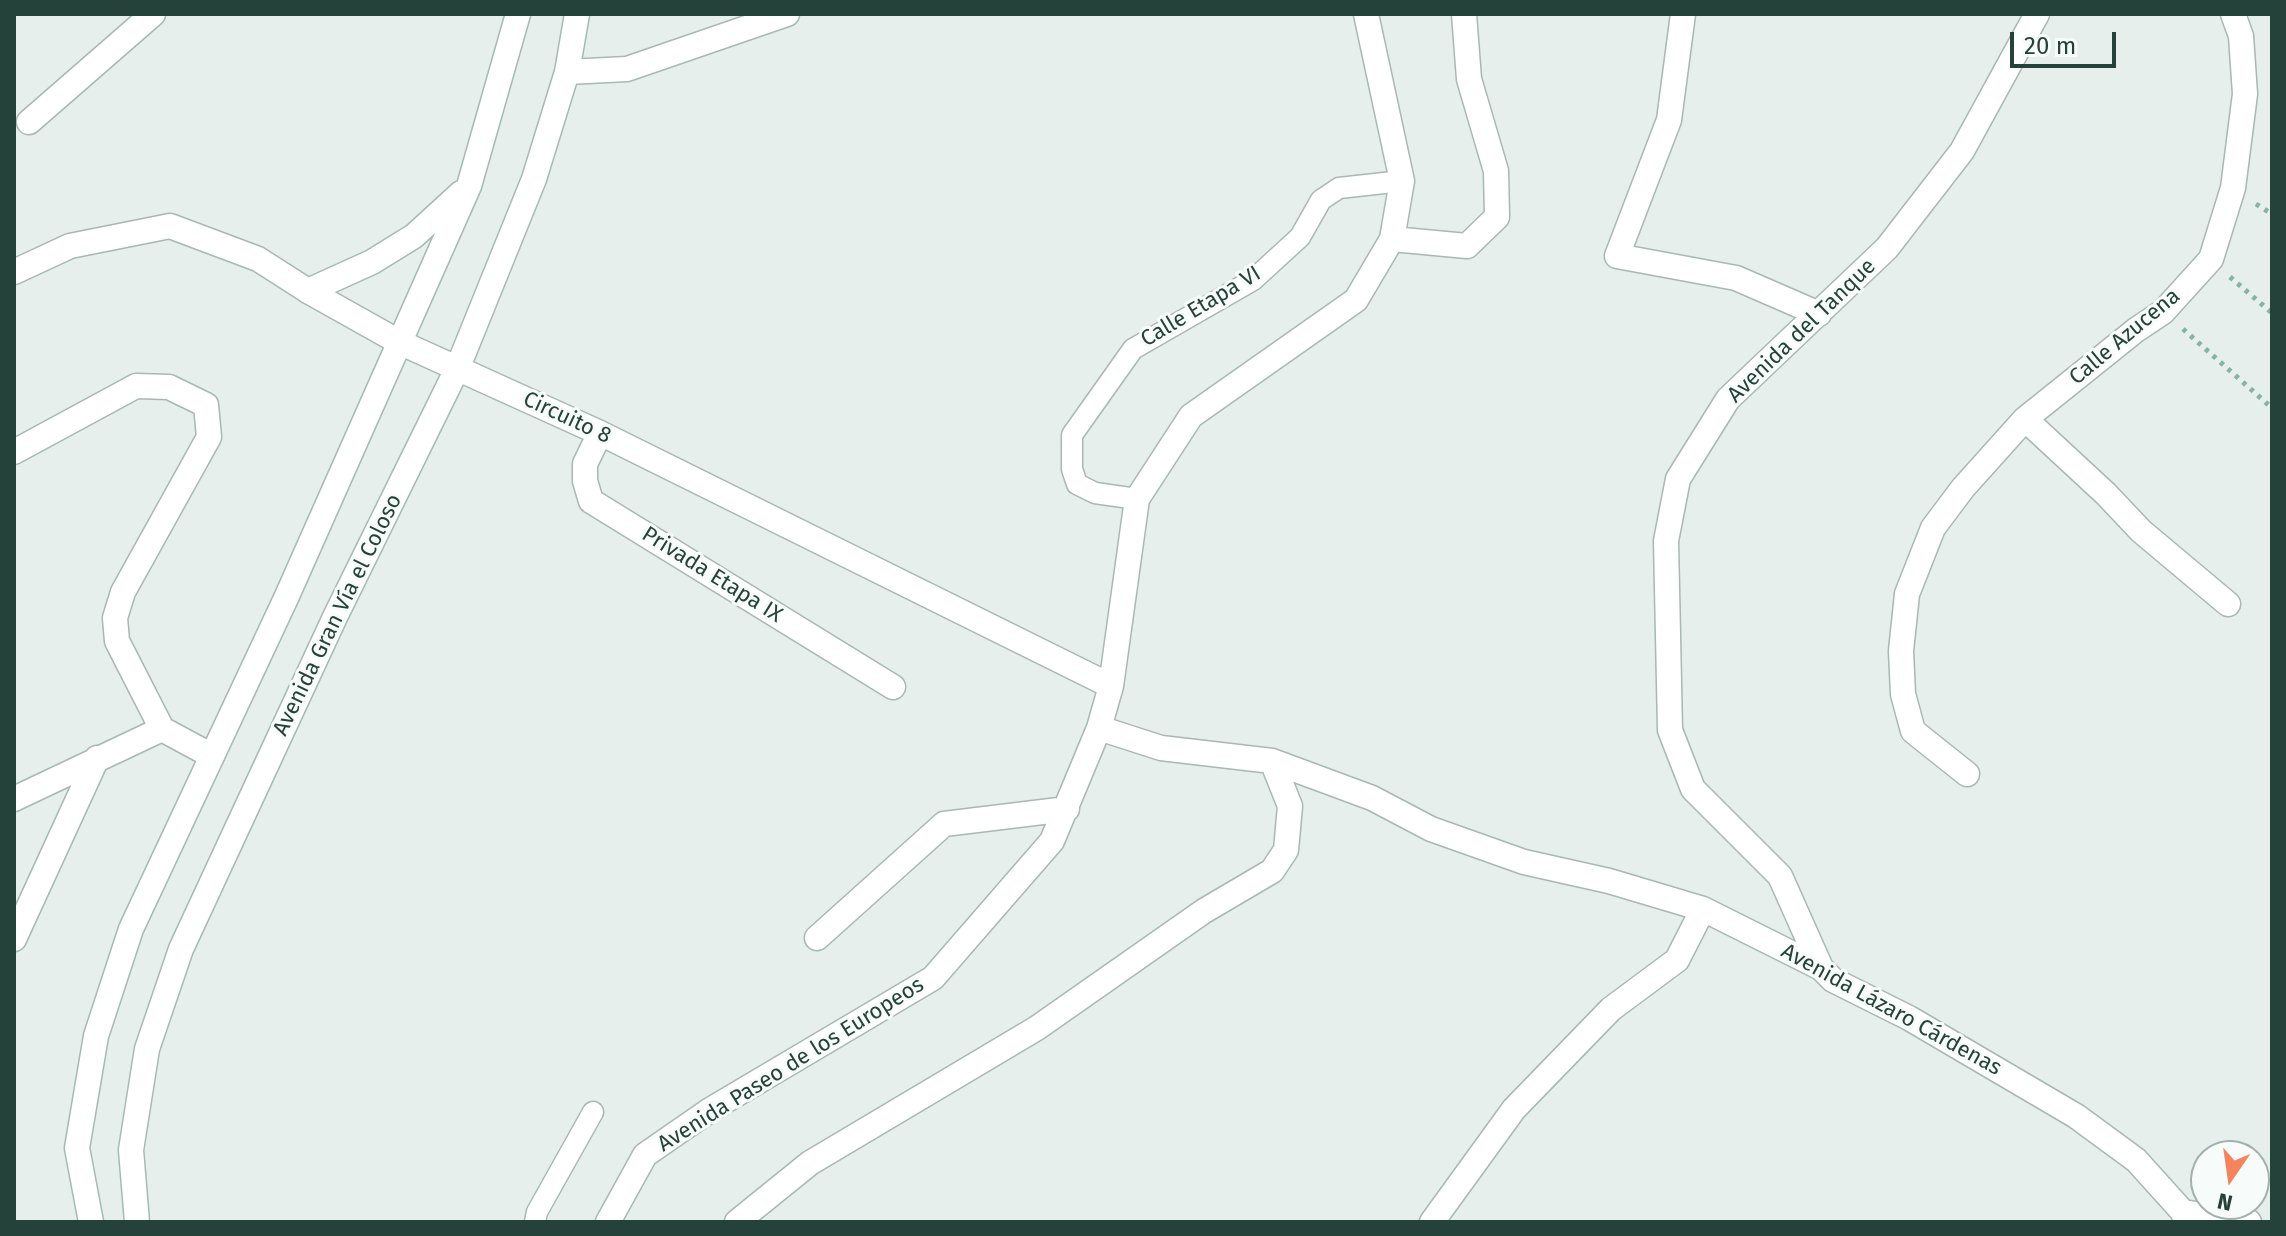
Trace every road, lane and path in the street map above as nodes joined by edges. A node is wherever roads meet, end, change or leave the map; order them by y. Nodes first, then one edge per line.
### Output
1 (153, 14) edge
2 (518, 14) edge
3 (577, 14) edge
4 (787, 14) edge
5 (1366, 14) edge
6 (1464, 14) edge
7 (1683, 14) edge
8 (2037, 14) edge
9 (2233, 14) edge
10 (567, 72) junction
11 (29, 122) dead end
12 (1402, 181) junction
13 (469, 186) junction
14 (1392, 239) junction
15 (2211, 259) junction
16 (14, 272) edge
17 (308, 291) junction
18 (2163, 312) junction
19 (2272, 313) edge
20 (1819, 314) junction
21 (399, 342) junction
22 (458, 367) junction
23 (2272, 408) edge
24 (2025, 419) junction
25 (600, 433) junction
26 (14, 452) edge
27 (1137, 499) junction
28 (2228, 604) dead end
29 (1111, 686) junction
30 (893, 687) dead end
31 (1099, 728) junction
32 (162, 729) junction
33 (212, 756) junction
34 (97, 758) junction
35 (1272, 761) junction
36 (1967, 774) dead end
37 (14, 799) edge
38 (1067, 809) junction
39 (1703, 909) junction
40 (817, 938) dead end
41 (14, 939) edge
42 (1821, 968) junction
43 (593, 1112) dead end
44 (2184, 1217) edge
45 (91, 1222) edge
46 (137, 1222) edge
47 (535, 1222) edge
48 (608, 1222) edge
49 (737, 1222) edge
50 (1432, 1222) edge
51 (2249, 1222) edge

1 - 11 street
2 - 13 street
3 - 10 street, Avenida Gran Vía el Coloso
4 - 10 street
5 - 12 street, Avenida Paseo de los Europeos
6 - 14 street
7 - 20 street
8 - 20 street, Avenida del Tanque
9 - 15 street, Calle Azucena
10 - 22 street, Avenida Gran Vía el Coloso
12 - 14 street, Avenida Paseo de los Europeos
12 - 27 lane, Calle Etapa VI
13 - 17 street
13 - 21 street
14 - 27 street, Avenida Paseo de los Europeos
15 - 18 street, Calle Azucena
15 - 19 path
16 - 17 street, Circuito 8
17 - 21 street, Circuito 8
18 - 23 path
18 - 24 street, Calle Azucena
20 - 42 street, Avenida del Tanque
21 - 22 street, Circuito 8
21 - 33 street
22 - 25 street, Circuito 8
22 - 46 street, Avenida Gran Vía el Coloso
24 - 28 street
24 - 36 street, Calle Azucena
25 - 29 street, Circuito 8
25 - 30 street, Privada Etapa IX
26 - 32 street
27 - 29 street, Avenida Paseo de los Europeos
29 - 31 street, Avenida Paseo de los Europeos
31 - 35 street, Avenida Lázaro Cárdenas
31 - 38 street, Avenida Paseo de los Europeos
32 - 33 street
32 - 34 street
33 - 45 street
34 - 37 street
34 - 41 street
35 - 39 street, Avenida Lázaro Cárdenas
35 - 49 street
38 - 40 street
38 - 48 street, Avenida Paseo de los Europeos
39 - 42 street, Avenida Lázaro Cárdenas
39 - 50 street
42 - 44 street, Avenida Lázaro Cárdenas
43 - 47 lane
44 - 51 street

